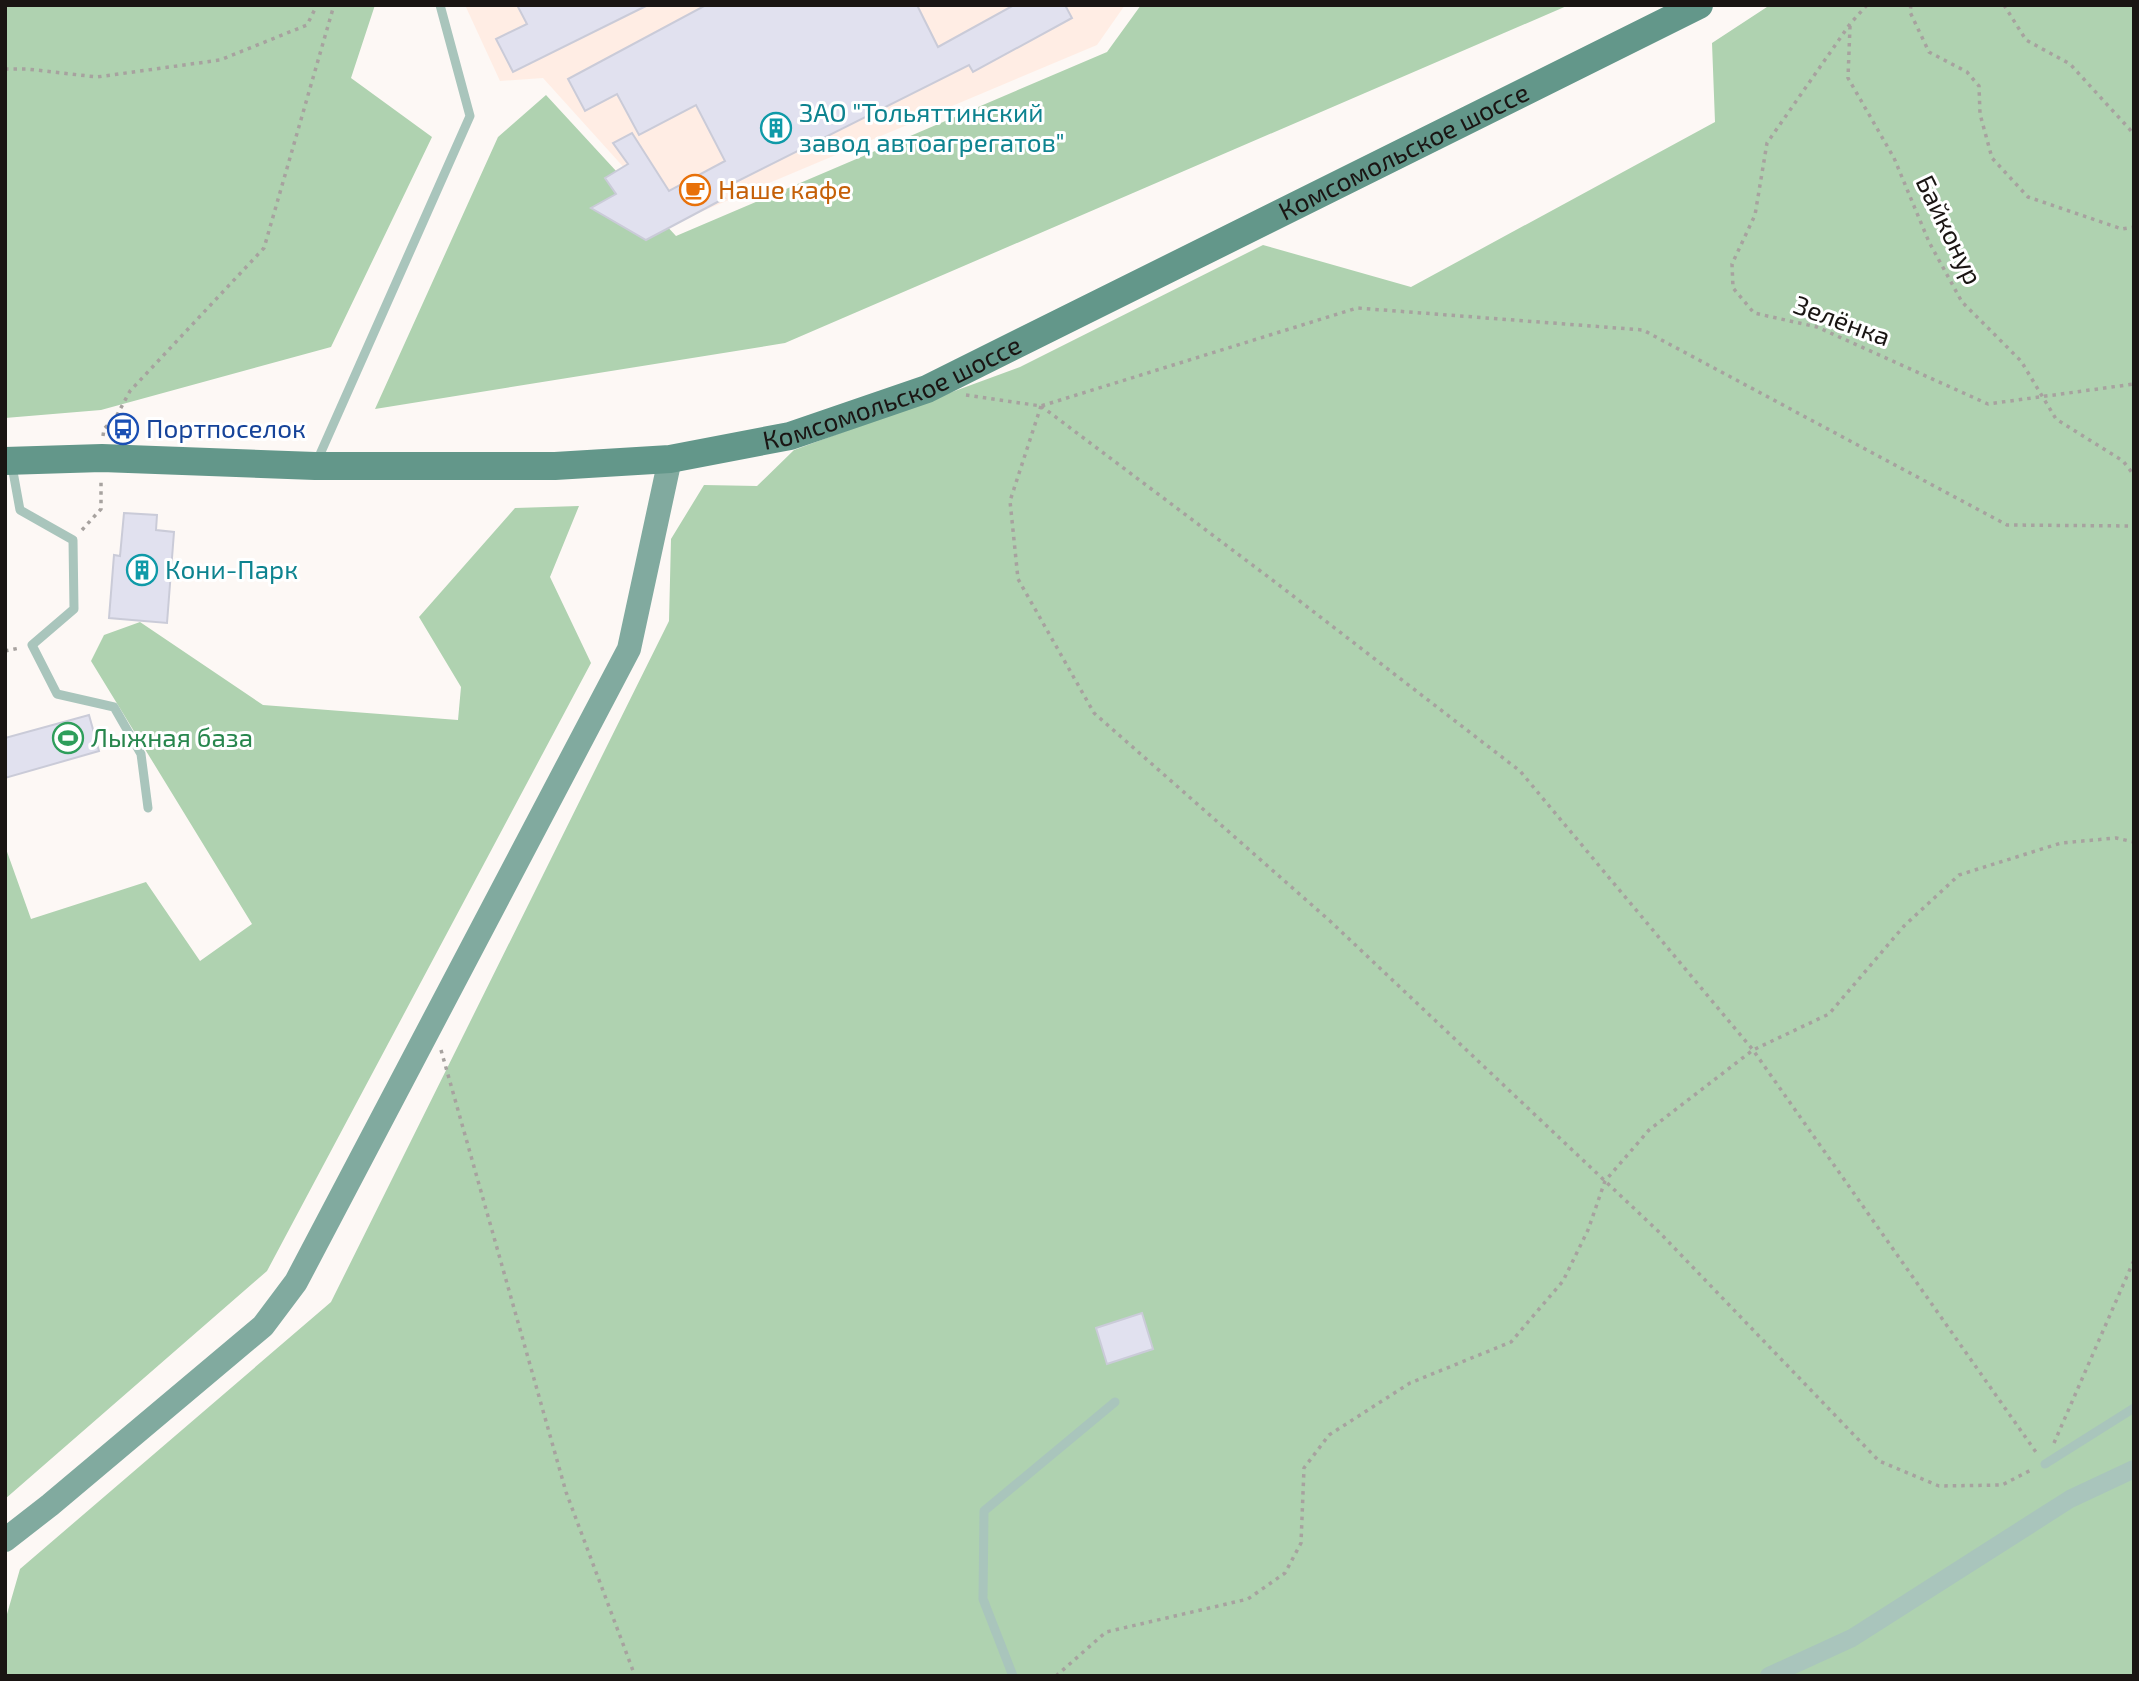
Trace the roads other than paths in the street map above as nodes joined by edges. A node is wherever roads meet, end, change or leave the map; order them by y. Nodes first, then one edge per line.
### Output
1 (440, 5) edge
2 (1699, 5) edge
3 (670, 458) junction
4 (8, 461) edge
5 (315, 466) junction
6 (148, 808) dead end
7 (1115, 1402) dead end
8 (2134, 1408) edge
9 (2045, 1464) road end
10 (2134, 1469) edge
11 (5, 1540) edge
12 (1013, 1676) edge
13 (1769, 1676) edge

1 - 5 lane
2 - 3 main road, Комсомольское шоссе
3 - 5 main road, Комсомольское шоссе
3 - 11 street
4 - 5 main road, Комсомольское шоссе
4 - 6 lane
7 - 12 lane
8 - 9 lane
10 - 13 street

